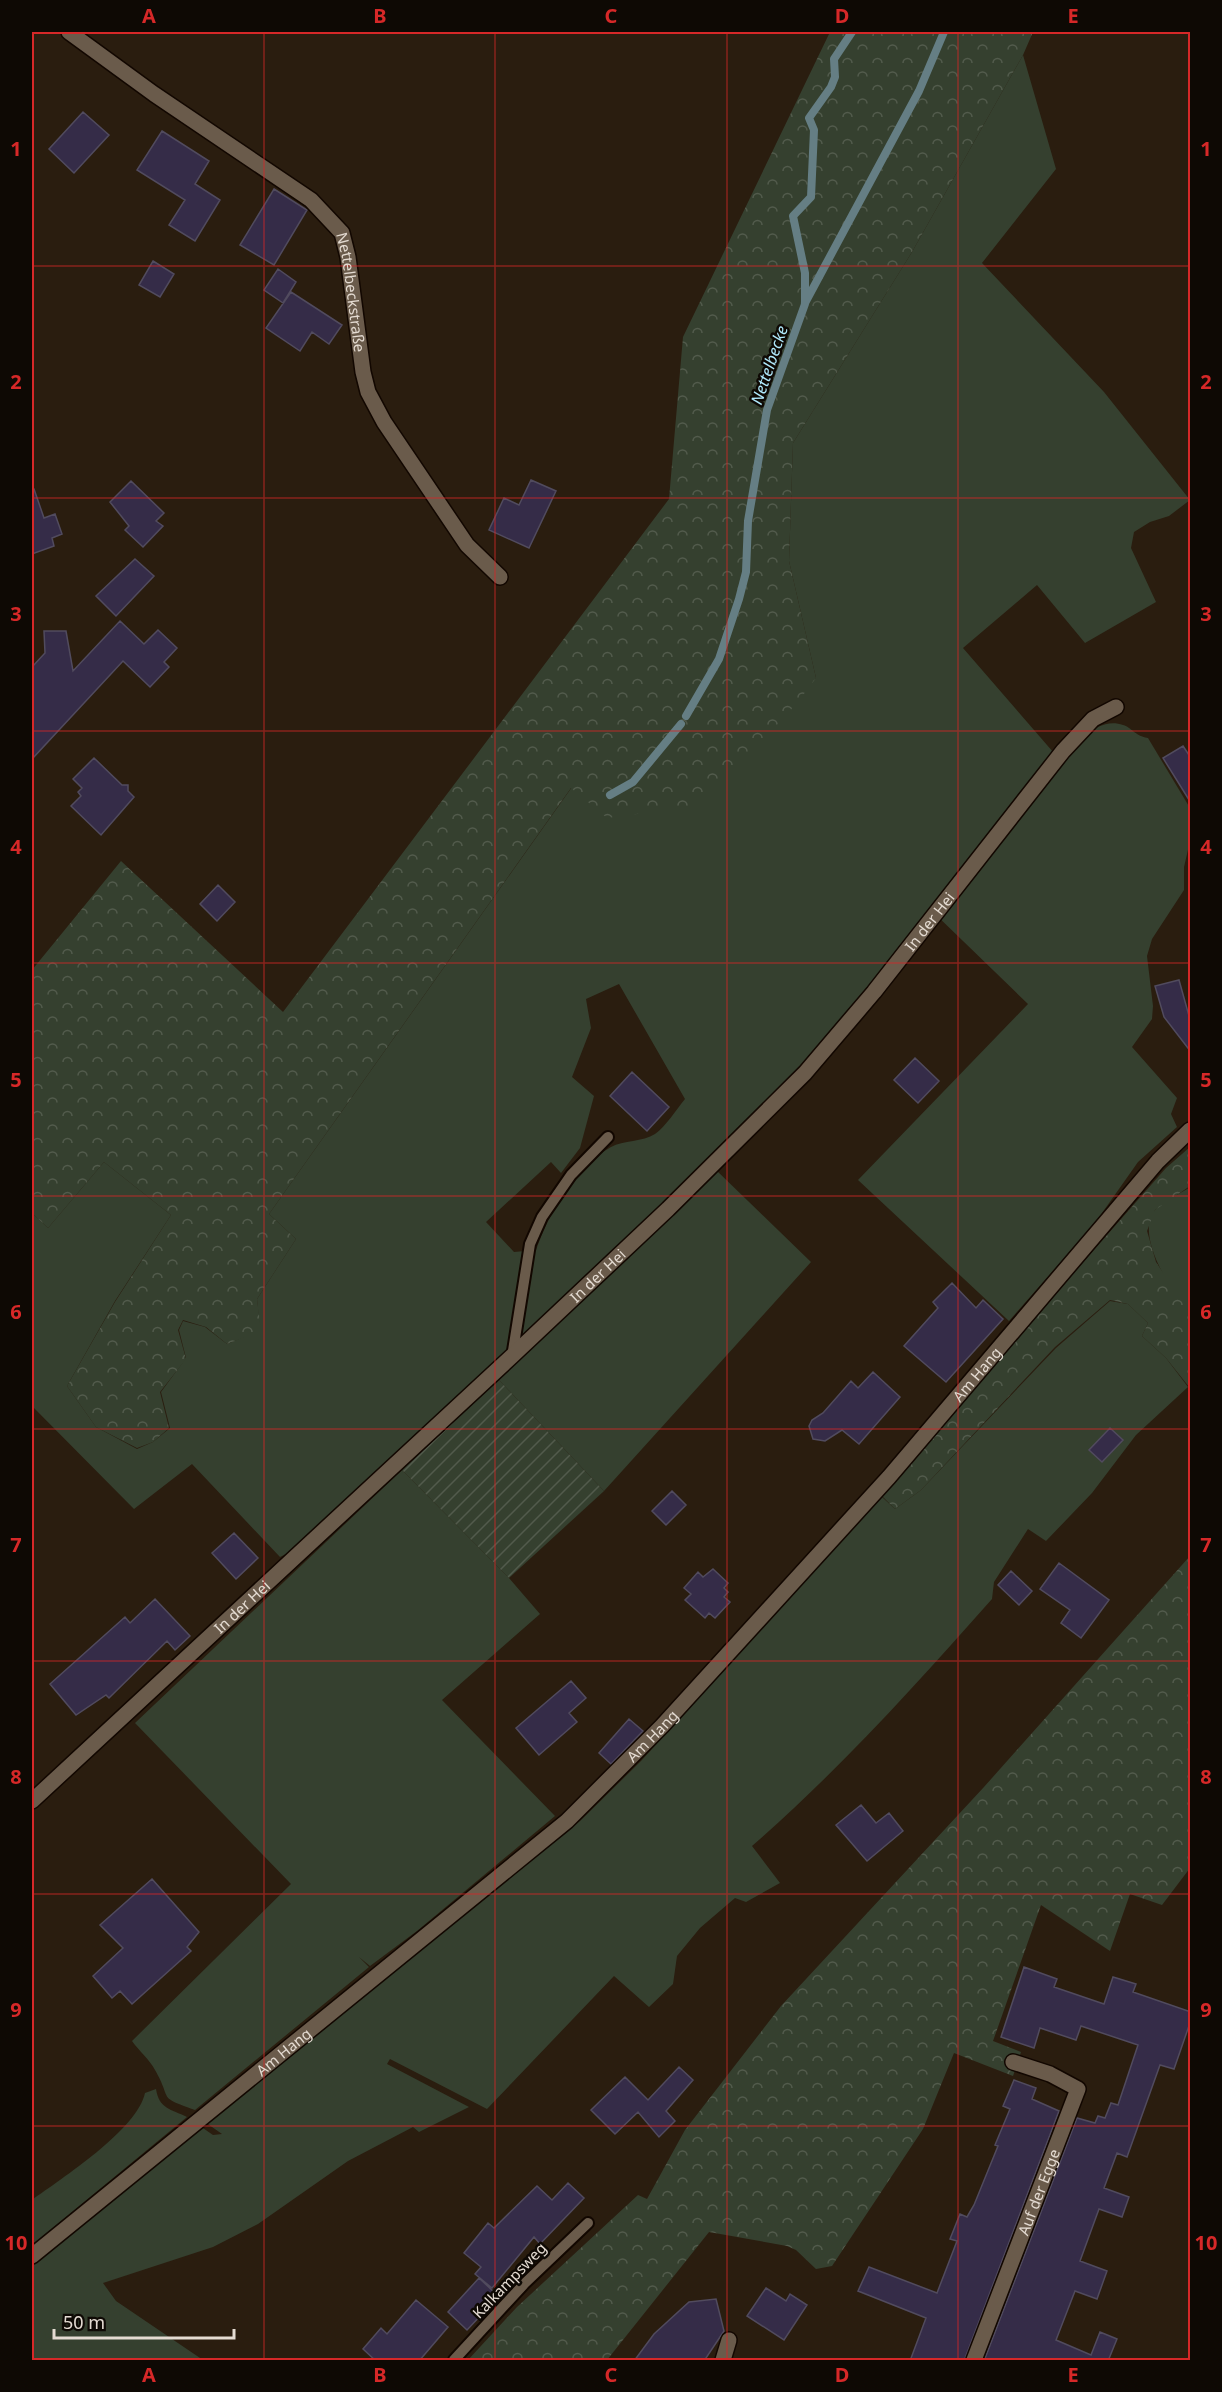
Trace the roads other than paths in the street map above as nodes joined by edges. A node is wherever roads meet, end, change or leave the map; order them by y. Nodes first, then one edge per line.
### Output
1 (69, 32) edge
2 (500, 577) dead end
3 (1116, 707) dead end
4 (1191, 1130) edge
5 (608, 1137) dead end
6 (512, 1357) junction
7 (32, 1801) edge
8 (1013, 2062) dead end
9 (588, 2223) dead end
10 (32, 2256) edge
11 (729, 2340) dead end
12 (454, 2361) edge
13 (723, 2361) edge
14 (974, 2361) edge

1 - 2 street, Nettelbeckstraße
3 - 6 street, In der Hei
4 - 10 street, Am Hang
5 - 6 lane
6 - 7 street, In der Hei
8 - 14 street, Auf der Egge
9 - 12 lane, Kalkampsweg
11 - 13 street

